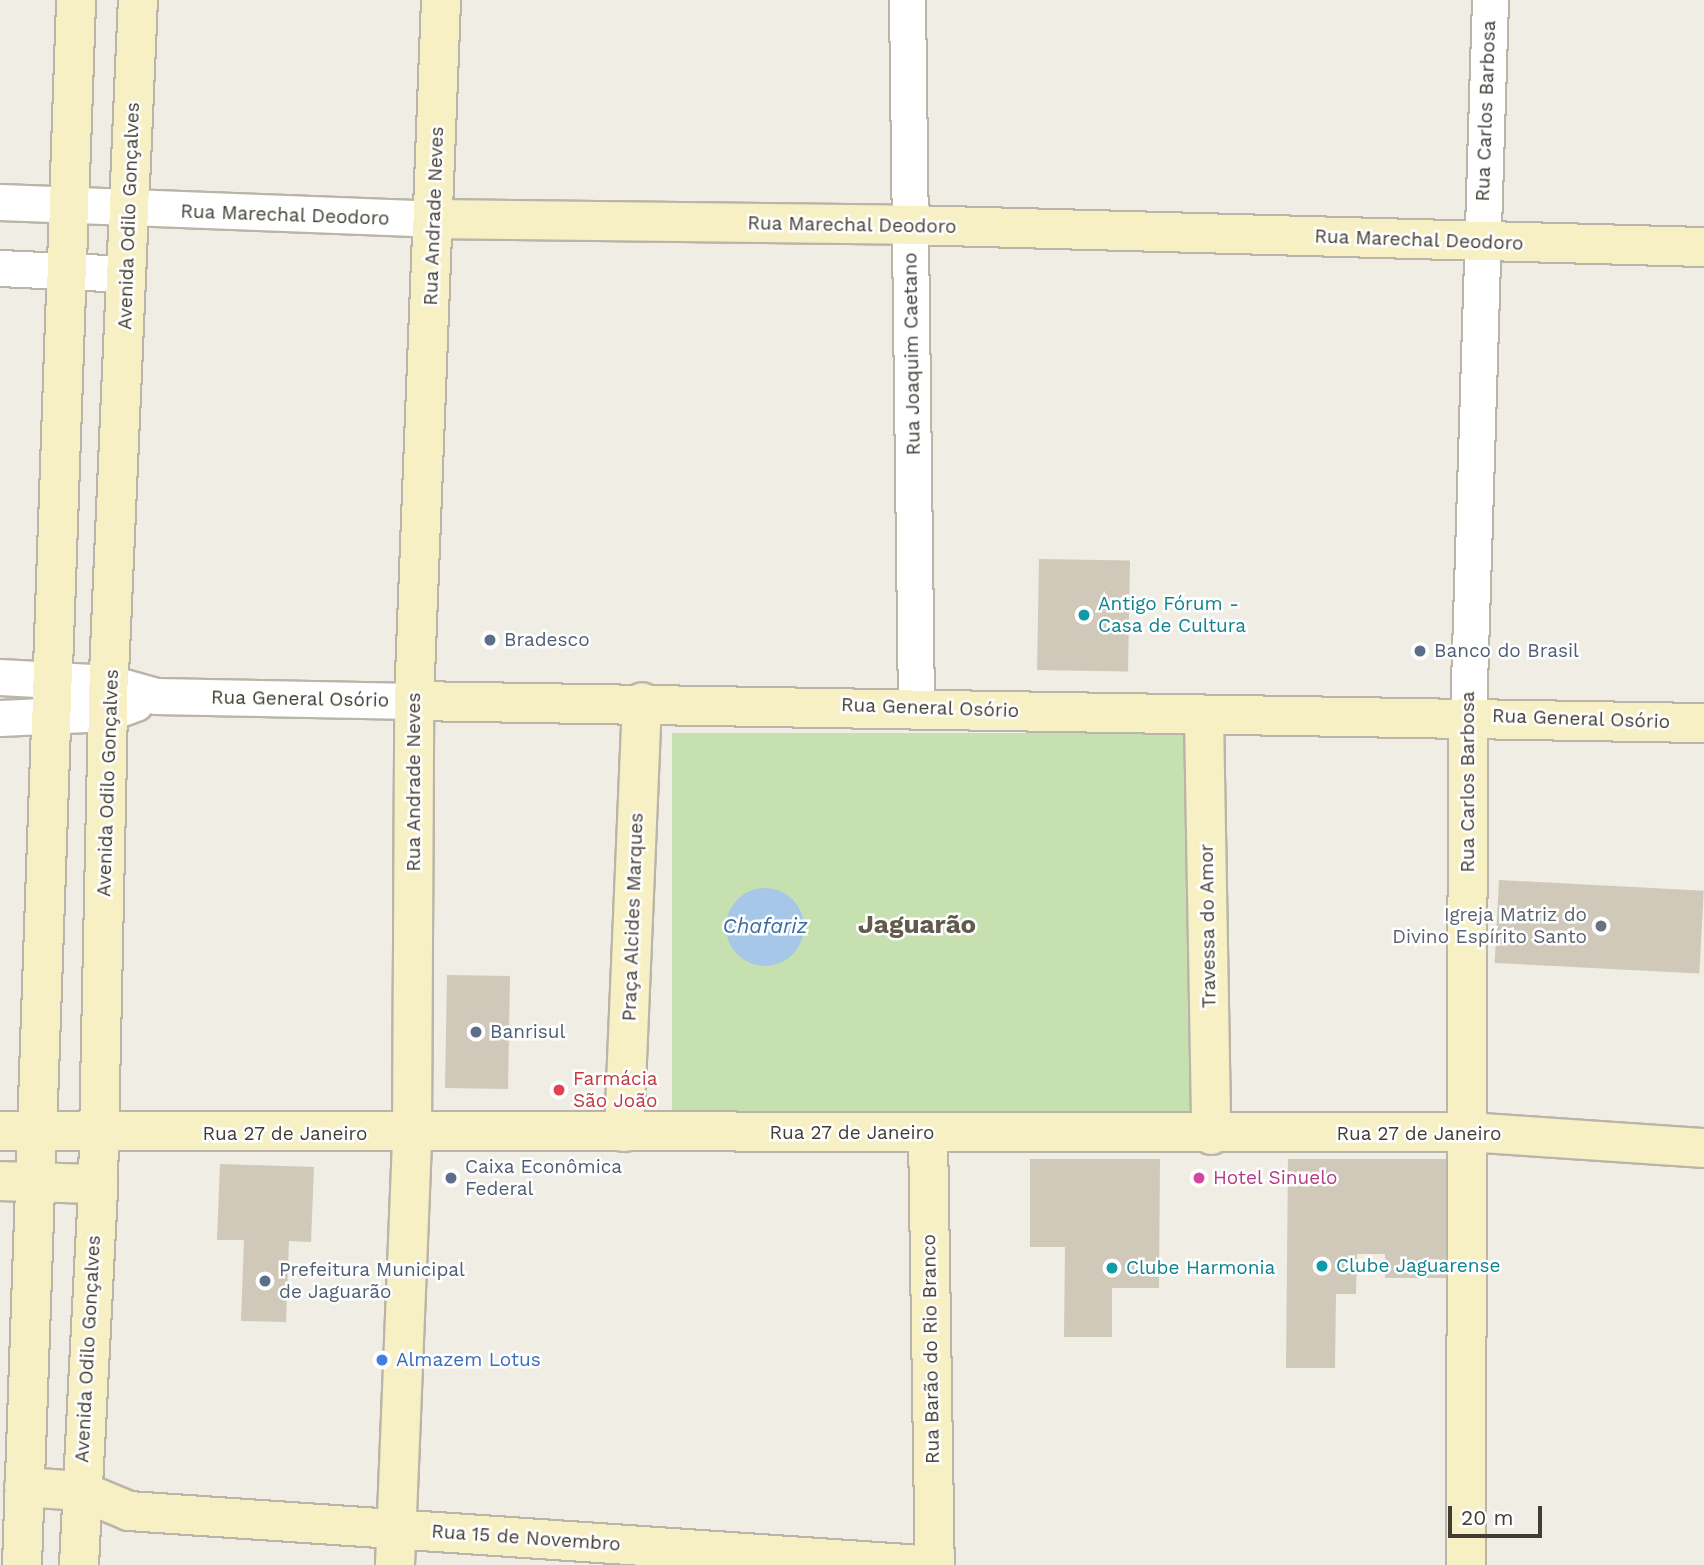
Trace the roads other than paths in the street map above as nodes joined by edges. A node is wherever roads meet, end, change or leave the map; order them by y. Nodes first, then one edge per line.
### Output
1 (76, 0) edge
2 (138, 0) edge
3 (441, 0) edge
4 (907, 0) edge
5 (1490, 0) edge
6 (0, 202) edge
7 (71, 206) junction
8 (128, 210) junction
9 (434, 219) junction
10 (910, 225) junction
11 (1480, 241) junction
12 (1704, 247) edge
13 (0, 268) edge
14 (70, 270) junction
15 (127, 274) junction
16 (0, 677) edge
17 (52, 679) junction
18 (109, 698) junction
19 (414, 701) junction
20 (642, 702) junction
21 (916, 707) junction
22 (1468, 716) junction
23 (1204, 717) junction
24 (0, 718) edge
25 (52, 718) junction
26 (1704, 723) edge
27 (0, 1131) edge
28 (39, 1132) junction
29 (624, 1132) junction
30 (1468, 1132) junction
31 (99, 1134) junction
32 (412, 1134) junction
33 (928, 1134) junction
34 (1211, 1135) junction
35 (1704, 1148) edge
36 (0, 1181) edge
37 (37, 1183) junction
38 (97, 1184) junction
39 (12, 1486) edge
40 (80, 1509) junction
41 (15, 1541) edge
42 (396, 1547) edge
43 (79, 1565) edge
44 (922, 1565) edge
45 (935, 1565) edge
46 (1466, 1565) edge

1 - 7 street
2 - 8 street, Avenida Odilo Gonçalves
3 - 9 street, Rua Andrade Neves
4 - 10 street, Rua Joaquim Caetano
5 - 11 street, Rua Carlos Barbosa
6 - 7 street, Rua Marechal Deodoro
7 - 8 street, Rua Marechal Deodoro
7 - 14 street
8 - 9 street, Rua Marechal Deodoro
8 - 15 street, Avenida Odilo Gonçalves
9 - 10 street, Rua Marechal Deodoro
9 - 19 street, Rua Andrade Neves
10 - 11 street, Rua Marechal Deodoro
10 - 21 street, Rua Joaquim Caetano
11 - 12 street, Rua Marechal Deodoro
11 - 22 street, Rua Carlos Barbosa
13 - 14 street
14 - 15 street
14 - 17 street
15 - 18 street, Avenida Odilo Gonçalves
16 - 17 street, Rua General Osório
17 - 18 street, Rua General Osório
17 - 25 street
18 - 19 street, Rua General Osório
18 - 25 street, Rua General Osório
18 - 31 street, Avenida Odilo Gonçalves
19 - 20 street, Rua General Osório
19 - 32 street, Rua Andrade Neves
20 - 21 street, Rua General Osório
20 - 29 street, Praça Alcides Marques
21 - 23 street, Rua General Osório
22 - 23 street, Rua General Osório
22 - 26 street, Rua General Osório
22 - 30 street, Rua Carlos Barbosa
23 - 34 street, Travessa do Amor
24 - 25 street, Rua General Osório
25 - 28 street
27 - 28 street, Rua 27 de Janeiro
28 - 31 street, Rua 27 de Janeiro
28 - 37 street
29 - 32 street, Rua 27 de Janeiro
29 - 33 street, Rua 27 de Janeiro
30 - 34 street, Rua 27 de Janeiro
30 - 35 street, Rua 27 de Janeiro
30 - 46 street, Rua Carlos Barbosa
31 - 32 street, Rua 27 de Janeiro
31 - 38 street, Avenida Odilo Gonçalves
32 - 42 street, Rua Andrade Neves
33 - 34 street, Rua 27 de Janeiro
33 - 45 street, Rua Barão do Rio Branco
36 - 37 street
37 - 38 street
37 - 39 street
38 - 40 street, Avenida Odilo Gonçalves
39 - 40 street, Rua 15 de Novembro
39 - 41 street
40 - 41 street, Rua 15 de Novembro
40 - 42 street, Rua 15 de Novembro
40 - 43 street, Avenida Odilo Gonçalves
42 - 44 street, Rua 15 de Novembro

